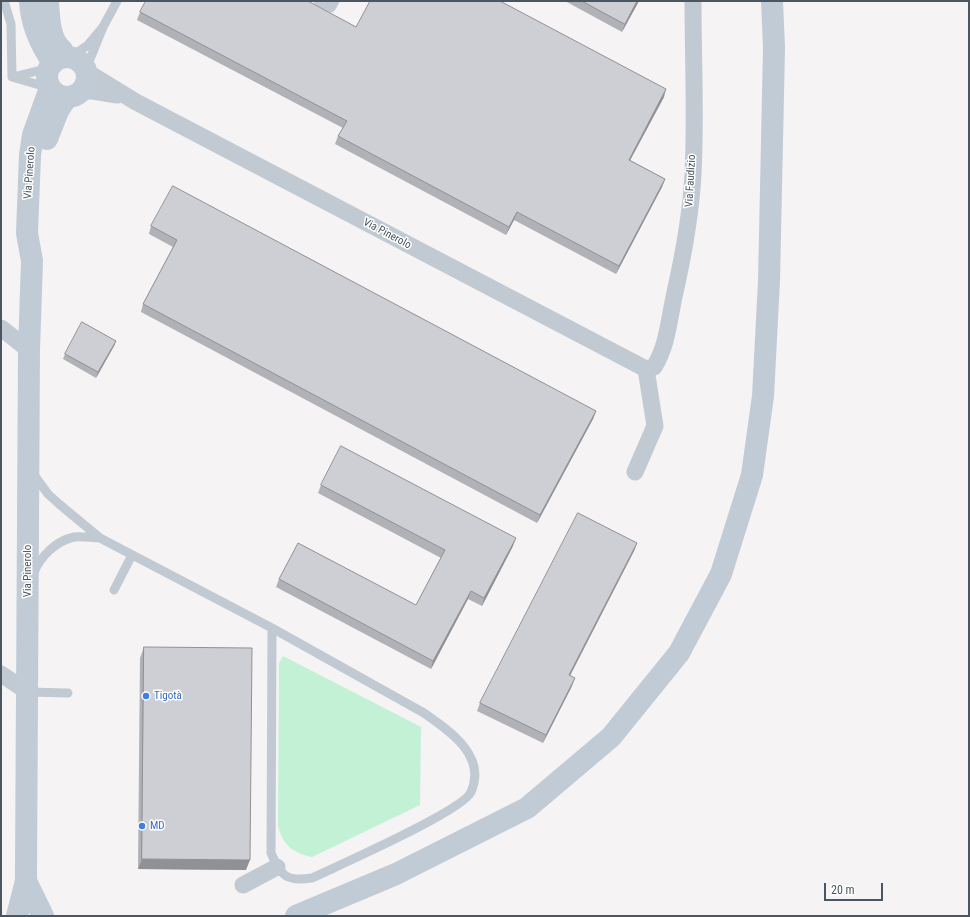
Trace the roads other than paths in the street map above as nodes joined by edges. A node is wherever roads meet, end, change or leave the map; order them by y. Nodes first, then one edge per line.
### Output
1 (4, 1) edge
2 (30, 1) edge
3 (48, 1) edge
4 (117, 1) edge
5 (318, 1) edge
6 (335, 1) edge
7 (693, 1) edge
8 (772, 1) edge
9 (103, 27) junction
10 (68, 74) junction
11 (12, 77) junction
12 (1, 328) edge
13 (29, 350) junction
14 (646, 369) junction
15 (30, 469) junction
16 (635, 472) dead end
17 (100, 538) junction
18 (132, 555) junction
19 (28, 584) junction
20 (114, 590) dead end
21 (272, 628) junction
22 (1, 674) edge
23 (28, 692) junction
24 (68, 693) dead end
25 (277, 867) junction
26 (26, 881) junction
27 (243, 885) dead end
28 (17, 916) edge
29 (43, 916) edge
30 (296, 916) edge

1 - 11 lane
2 - 10 main road
3 - 10 main road
4 - 9 lane
5 - 6 lane
7 - 14 street, Via Faudizio
8 - 30 main road
9 - 10 lane
9 - 10 lane
10 - 11 lane
10 - 11 lane
10 - 13 main road, Via Pinerolo
10 - 14 street, Via Pinerolo
12 - 13 street
13 - 15 main road, Via Pinerolo
14 - 16 street
15 - 17 lane
15 - 19 main road, Via Pinerolo
17 - 18 lane
17 - 19 lane
18 - 20 lane
18 - 21 lane
19 - 23 main road, Via Pinerolo
21 - 25 lane
21 - 25 lane
22 - 23 street
23 - 24 lane
23 - 26 main road, Via Pinerolo
25 - 27 street
26 - 28 main road, Via Pinerolo
26 - 29 main road, Via Pinerolo

